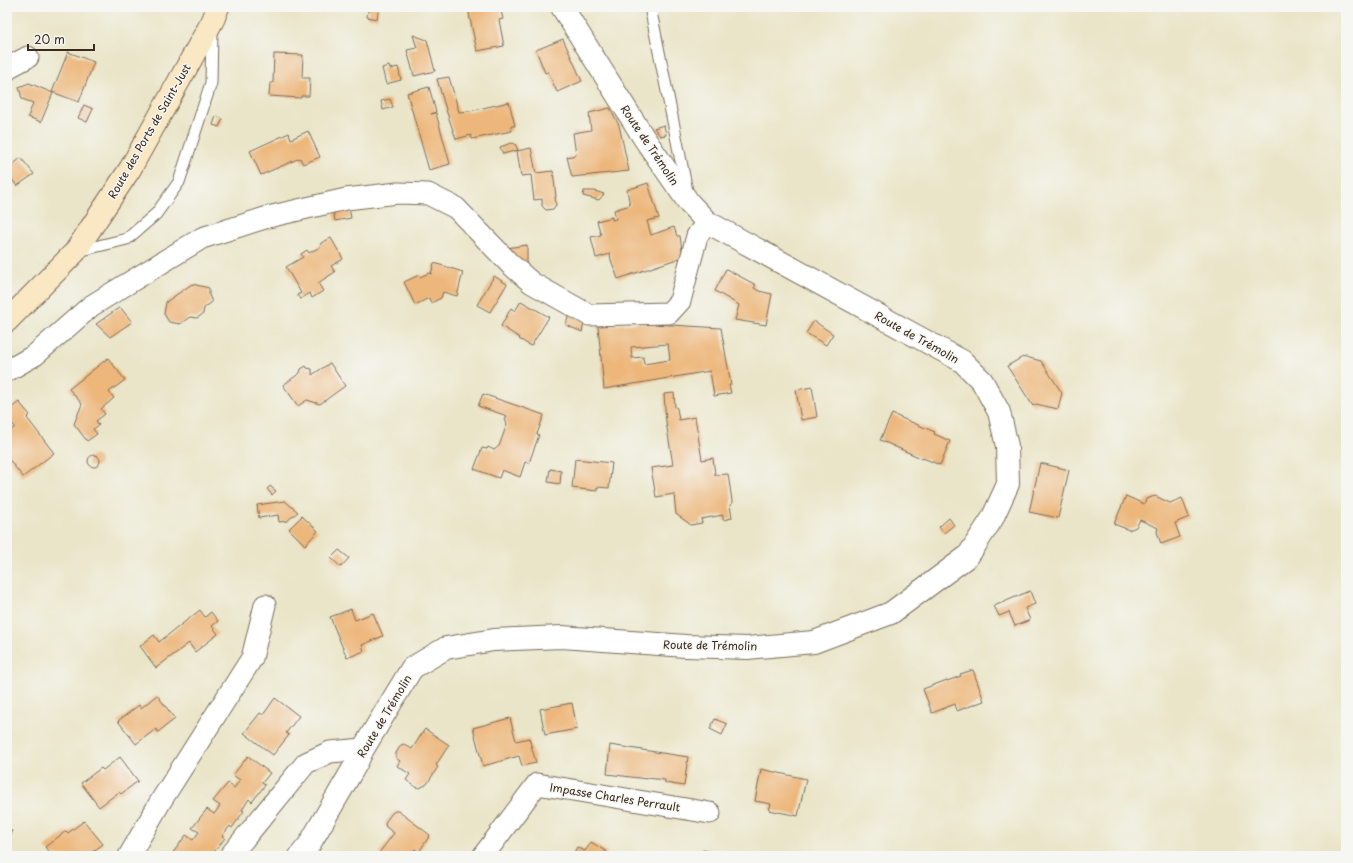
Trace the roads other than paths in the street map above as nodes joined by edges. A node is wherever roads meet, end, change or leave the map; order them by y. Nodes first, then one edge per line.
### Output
1 (562, 7) edge
2 (650, 7) edge
3 (215, 14) edge
4 (28, 57) dead end
5 (7, 70) edge
6 (689, 204) junction
7 (707, 222) junction
8 (75, 252) junction
9 (7, 321) edge
10 (7, 371) edge
11 (265, 605) dead end
12 (363, 749) junction
13 (710, 813) dead end
14 (129, 856) edge
15 (230, 856) edge
16 (300, 856) edge
17 (483, 856) edge

1 - 6 street, Route de Trémolin
2 - 6 lane
3 - 8 main road, Route des Ports de Saint-Just
3 - 8 lane
4 - 5 street
6 - 7 street, Route de Trémolin
7 - 10 street
7 - 12 street, Route de Trémolin
8 - 9 main road, Route des Ports de Saint-Just
11 - 14 street
12 - 15 street
12 - 16 street, Route de Trémolin
13 - 17 street, Impasse Charles Perrault

